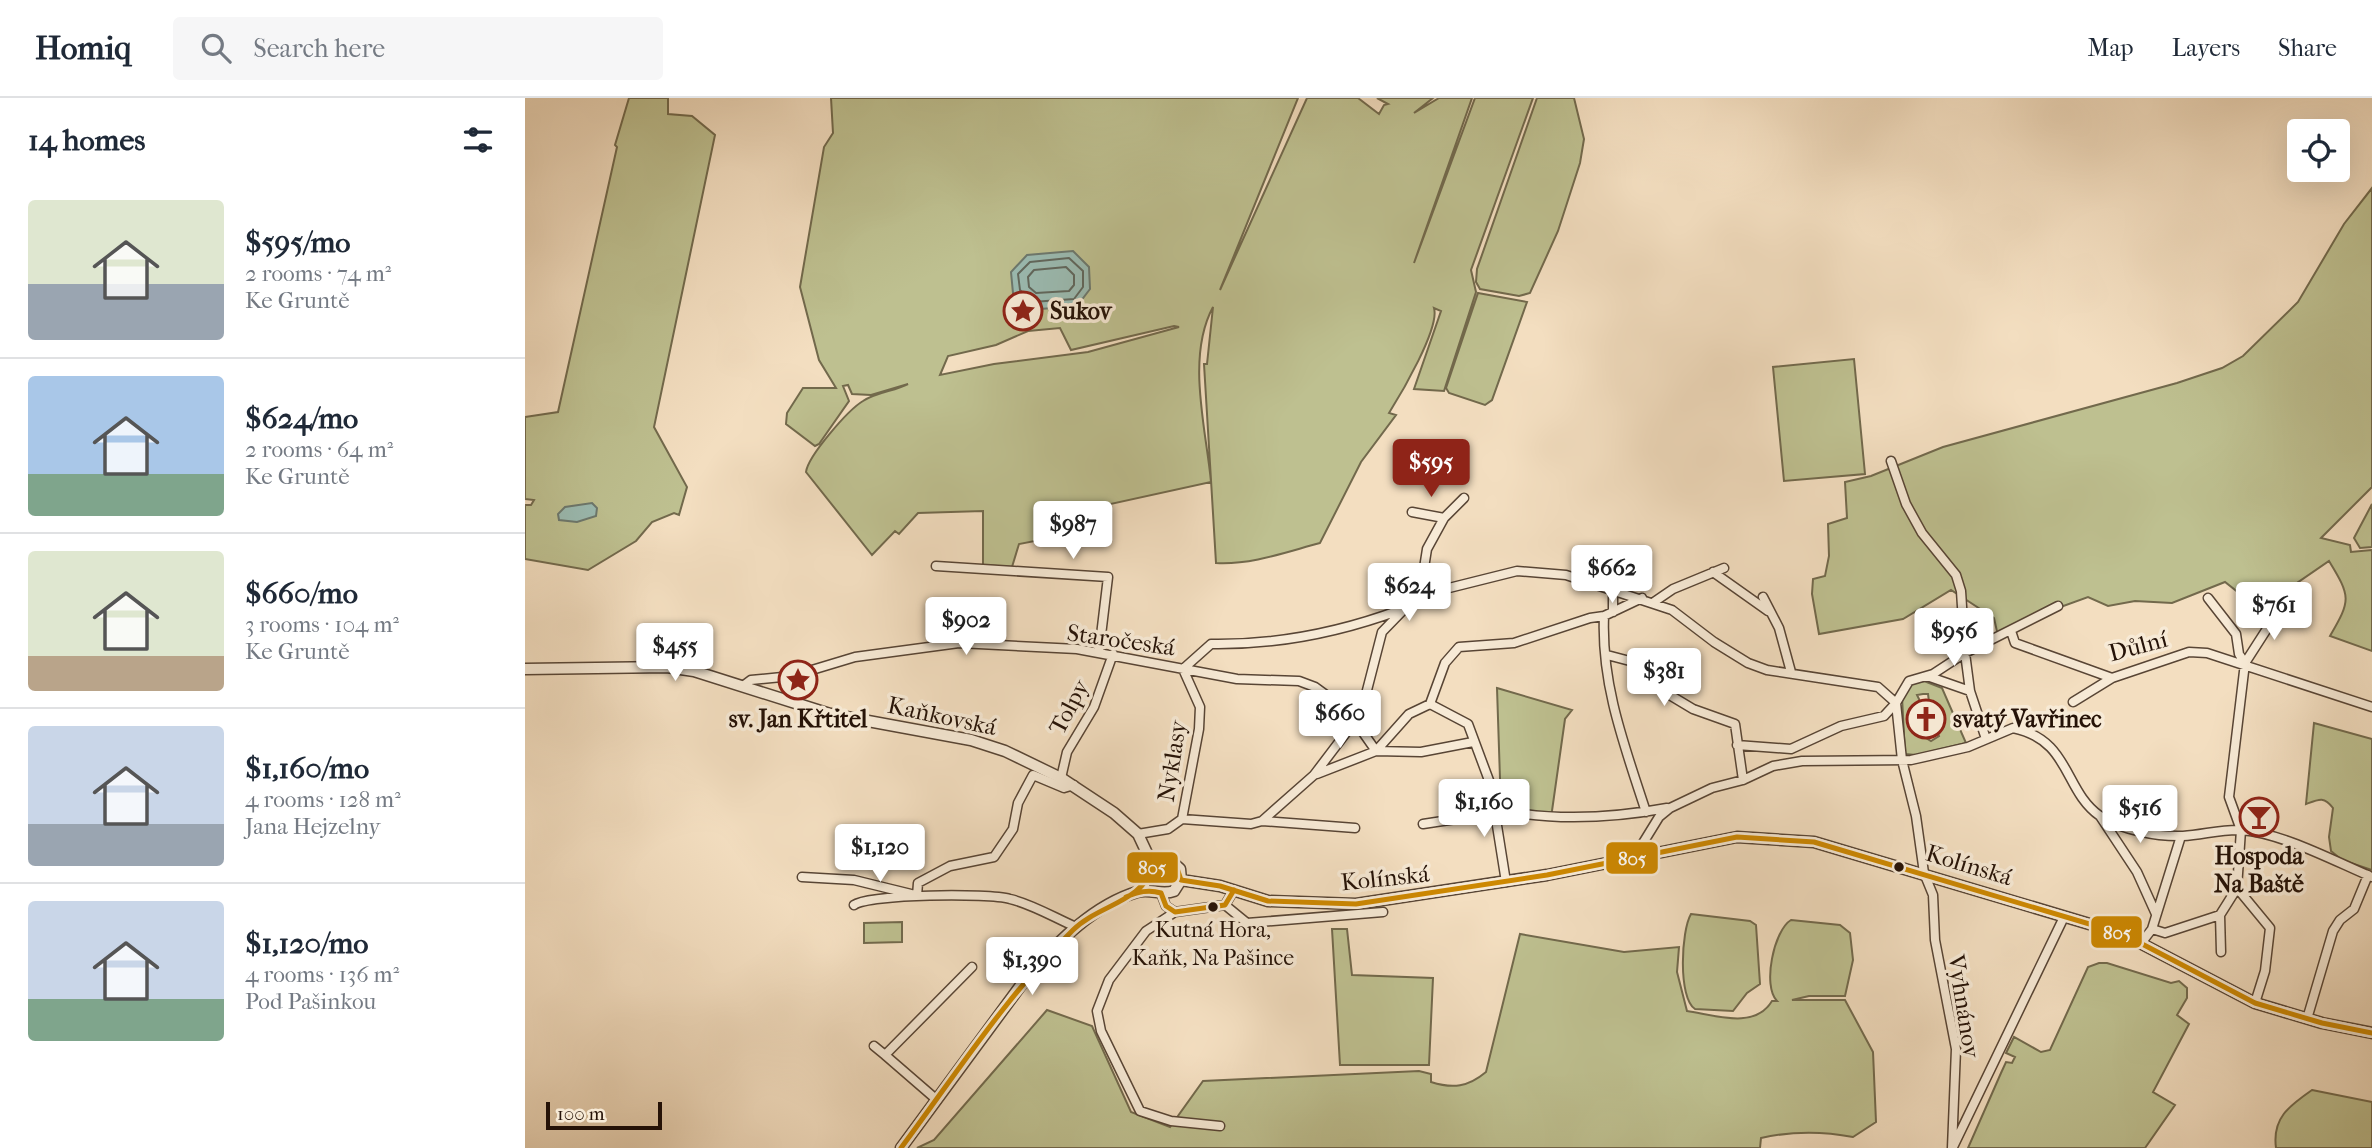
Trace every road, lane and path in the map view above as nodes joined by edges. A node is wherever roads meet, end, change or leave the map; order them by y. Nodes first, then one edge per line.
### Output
1 (1891, 461) dead end
2 (1464, 498) dead end
3 (1412, 512) dead end
4 (1444, 518) junction
5 (936, 566) dead end
6 (1724, 568) dead end
7 (1713, 572) junction
8 (1613, 591) junction
9 (1417, 596) junction
10 (1763, 597) dead end
11 (1642, 598) junction
12 (2208, 598) dead end
13 (1654, 602) junction
14 (2058, 606) dead end
15 (2281, 607) dead end
16 (1402, 609) junction
17 (1771, 613) junction
18 (1608, 614) junction
19 (1375, 619) junction
20 (2011, 631) junction
21 (1382, 632) junction
22 (1099, 652) junction
23 (1965, 653) junction
24 (1113, 654) junction
25 (1607, 655) junction
26 (2245, 663) junction
27 (525, 669) edge
28 (2083, 669) junction
29 (1183, 670) junction
30 (1791, 672) junction
31 (1927, 676) junction
32 (2112, 678) junction
33 (740, 685) junction
34 (2092, 690) junction
35 (1970, 691) junction
36 (2073, 702) dead end
37 (1896, 703) junction
38 (1430, 704) junction
39 (2372, 707) edge
40 (1355, 721) junction
41 (1986, 739) junction
42 (1473, 742) junction
43 (1737, 746) junction
44 (1799, 746) junction
45 (1376, 751) junction
46 (1902, 760) junction
47 (1802, 761) junction
48 (1314, 775) junction
49 (1061, 778) junction
50 (1743, 780) junction
51 (1074, 785) junction
52 (1670, 808) junction
53 (1497, 812) junction
54 (1646, 812) junction
55 (2100, 816) junction
56 (1182, 819) junction
57 (1262, 821) junction
58 (1423, 824) dead end
59 (1355, 828) dead end
60 (2241, 830) junction
61 (1138, 834) junction
62 (2181, 836) junction
63 (1635, 856) junction
64 (1157, 864) junction
65 (1924, 873) junction
66 (2370, 876) edge
67 (802, 877) dead end
68 (1149, 880) junction
69 (1181, 880) junction
70 (1506, 882) junction
71 (2237, 888) junction
72 (1234, 890) junction
73 (1140, 891) junction
74 (1159, 892) junction
75 (917, 896) junction
76 (854, 905) dead end
77 (1225, 905) junction
78 (1175, 912) junction
79 (1383, 912) dead end
80 (2156, 914) junction
81 (2220, 915) junction
82 (2064, 916) junction
83 (1076, 927) junction
84 (2152, 929) junction
85 (2142, 942) junction
86 (2221, 952) dead end
87 (972, 967) dead end
88 (2255, 1003) junction
89 (2307, 1019) junction
90 (2372, 1032) edge
91 (874, 1046) dead end
92 (885, 1055) junction
93 (934, 1103) junction
94 (1220, 1126) dead end
95 (901, 1148) edge
96 (1952, 1148) edge

1 - 23 street
2 - 4 street
3 - 4 street
4 - 9 street
5 - 22 street
6 - 7 street
7 - 13 street
7 - 17 street
8 - 9 street
8 - 11 street
8 - 18 street
9 - 16 street
10 - 17 street
11 - 13 street
11 - 18 street
12 - 26 street
13 - 30 street
14 - 20 street
15 - 26 street
16 - 19 street, Staročeská
16 - 21 street
17 - 30 street
18 - 25 street
18 - 38 street
19 - 21 street
19 - 29 street, Staročeská
20 - 23 street
20 - 28 street, Důlní
21 - 40 street
22 - 24 street, Staročeská
22 - 33 street, Staročeská
23 - 31 street
23 - 35 street
24 - 29 street, Staročeská
24 - 49 street, Tolpy
25 - 43 street
25 - 54 street
26 - 32 street, Důlní
26 - 39 street, Důlní
26 - 60 street
27 - 33 street, Kaňkovská
28 - 32 street, Důlní
28 - 34 street
29 - 40 street
29 - 56 street, Nyklasy
30 - 37 street
31 - 35 street
31 - 37 street
32 - 34 street
33 - 49 street, Kaňkovská
34 - 36 street
35 - 41 street
37 - 44 street
37 - 46 street, Vyhnánov
38 - 42 street
38 - 45 street
40 - 45 street
40 - 48 street
41 - 46 street
41 - 55 street
42 - 45 street
42 - 53 street
43 - 44 street
43 - 50 street
44 - 47 street
45 - 48 street
46 - 47 street
46 - 65 street, Vyhnánov
47 - 50 street
48 - 57 street
49 - 51 street, Kaňkovská
50 - 52 street
51 - 61 street, Kaňkovská
51 - 75 street
52 - 54 street
52 - 63 street
53 - 54 street
53 - 58 street
53 - 70 street
55 - 62 street
55 - 80 street
56 - 57 street
56 - 61 street
57 - 59 street
60 - 62 street
60 - 66 street
60 - 71 street
61 - 64 street, Kaňkovská
62 - 80 street
63 - 65 street, Kolínská
63 - 70 street, Kolínská
64 - 68 street
64 - 69 street
65 - 82 street, Kolínská
65 - 96 street, Vyhnánov
66 - 89 street
67 - 75 street
68 - 73 street
68 - 74 street
69 - 72 street, Kolínská
69 - 74 street
70 - 72 street, Kolínská
71 - 81 street
71 - 88 street
72 - 77 street
73 - 74 street
73 - 83 street
74 - 78 street
75 - 76 street
75 - 83 street
77 - 78 street
77 - 79 street
78 - 94 street
80 - 84 street
81 - 84 street
81 - 86 street
82 - 85 street, Kolínská
82 - 96 street, Vyhnánov
83 - 93 street
84 - 85 street
85 - 88 street, Kolínská
87 - 92 street
88 - 89 street, Kolínská
89 - 90 street, Kolínská
91 - 92 street
92 - 93 street
93 - 95 street

